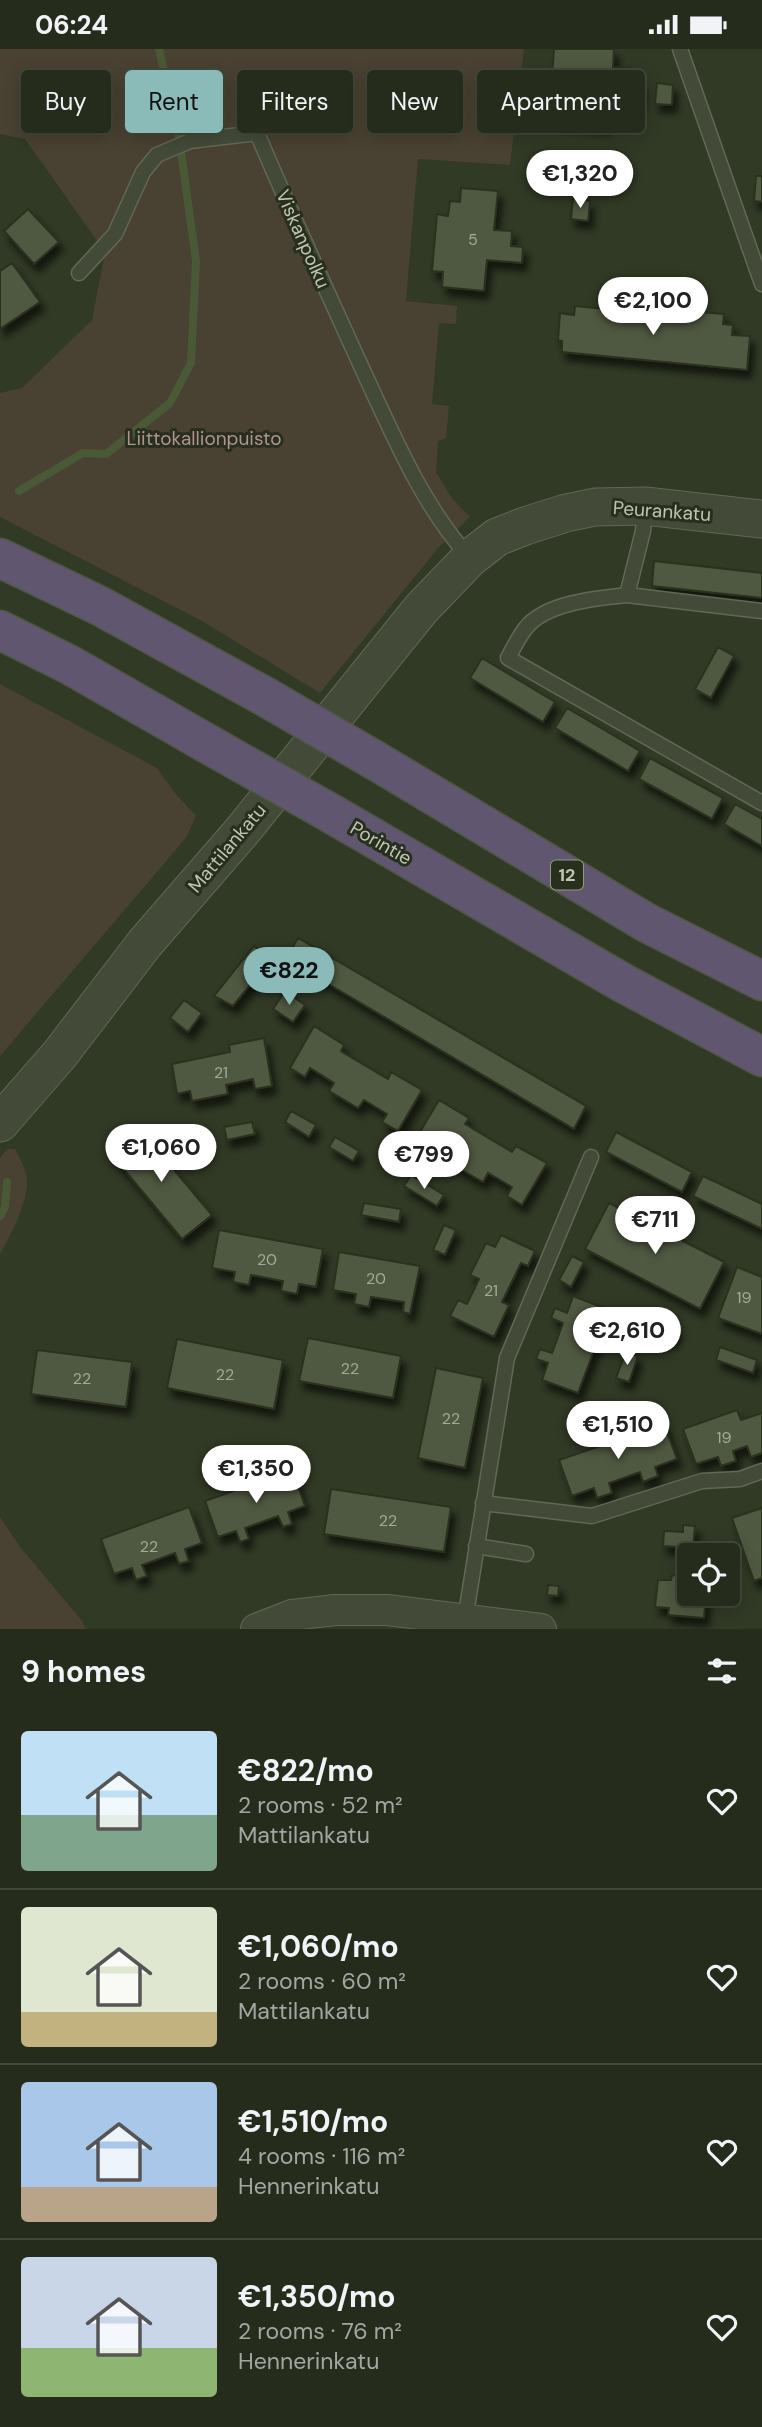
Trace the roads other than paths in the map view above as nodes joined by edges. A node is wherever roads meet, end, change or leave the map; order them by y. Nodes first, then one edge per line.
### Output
1 (680, 49) edge
2 (79, 273) dead end
3 (762, 284) edge
4 (645, 506) junction
5 (762, 519) edge
6 (0, 558) edge
7 (462, 565) junction
8 (627, 595) junction
9 (762, 611) edge
10 (0, 630) edge
11 (762, 803) edge
12 (762, 981) edge
13 (762, 1057) edge
14 (0, 1123) edge
15 (590, 1157) dead end
16 (762, 1471) edge
17 (484, 1503) junction
18 (477, 1546) junction
19 (526, 1554) dead end
20 (464, 1620) junction
21 (256, 1629) edge
22 (541, 1629) edge

1 - 3 lane
2 - 7 lane, Viskanpolku
4 - 5 street, Peurankatu
4 - 7 street, Peurankatu
4 - 8 lane
6 - 12 highway, 12, bridge
7 - 14 street, Mattilankatu
8 - 9 lane
8 - 11 lane
10 - 13 highway, Porintie, bridge
15 - 17 lane
16 - 17 lane
17 - 18 lane
18 - 19 lane
18 - 20 lane
20 - 21 street
20 - 22 street

